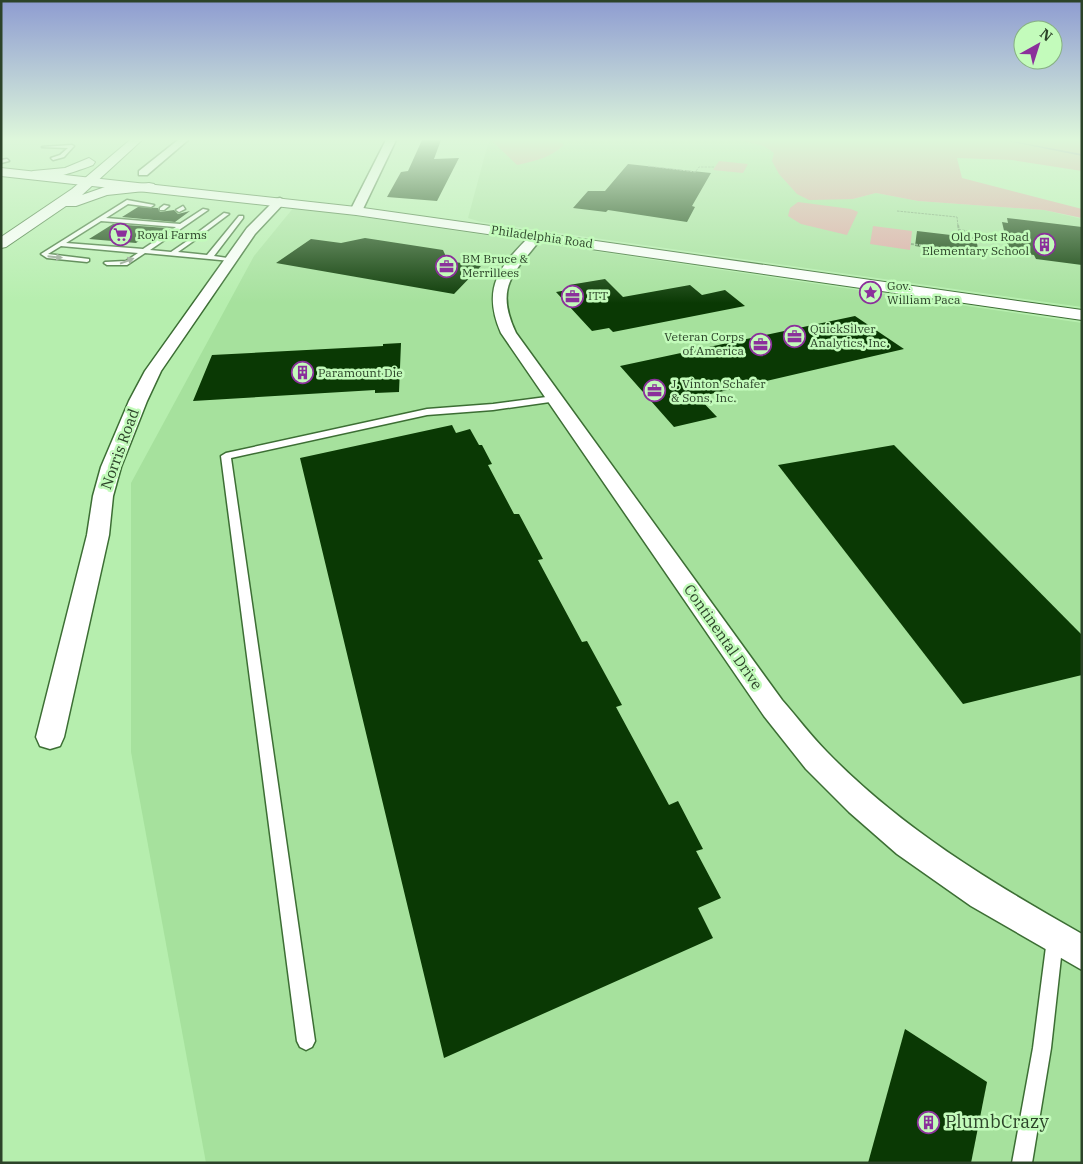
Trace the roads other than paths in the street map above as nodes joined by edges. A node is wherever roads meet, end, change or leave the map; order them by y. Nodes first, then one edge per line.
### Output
1 (73, 194) edge
2 (98, 194) edge
3 (152, 194) edge
4 (215, 194) edge
5 (364, 194) edge
6 (280, 201) junction
7 (53, 210) junction
8 (204, 210) dead end
9 (356, 211) junction
10 (135, 214) dead end
11 (226, 214) dead end
12 (151, 216) dead end
13 (168, 217) dead end
14 (241, 217) dead end
15 (99, 219) junction
16 (125, 221) junction
17 (140, 222) junction
18 (158, 224) junction
19 (181, 226) junction
20 (199, 234) dead end
21 (537, 236) junction
22 (193, 239) dead end
23 (1, 244) edge
24 (60, 244) junction
25 (144, 251) junction
26 (172, 254) junction
27 (209, 257) junction
28 (87, 260) dead end
29 (231, 260) junction
30 (108, 262) dead end
31 (1082, 315) edge
32 (554, 398) junction
33 (50, 737) dead end
34 (1055, 938) junction
35 (1082, 953) edge
36 (306, 1041) dead end
37 (1022, 1163) edge

1 - 7 main road
2 - 7 main road
3 - 15 lane
4 - 6 main road, Philadelphia Road
5 - 9 street
6 - 9 main road, Philadelphia Road
6 - 29 street, Norris Road
7 - 23 main road
8 - 19 lane
9 - 21 main road, Philadelphia Road
10 - 16 lane
11 - 20 lane
12 - 17 lane
13 - 18 lane
14 - 27 lane
15 - 16 lane
15 - 24 lane
16 - 17 lane
17 - 18 lane
18 - 19 lane
19 - 25 lane
21 - 31 main road, Philadelphia Road
21 - 32 street, Continental Drive
22 - 26 lane
24 - 25 lane
24 -> 28 lane
25 - 26 lane
30 -> 25 lane
26 - 27 lane
27 - 29 lane
29 - 33 street, Norris Road
32 - 34 street, Continental Drive
32 - 36 lane
34 - 35 street, Continental Drive
34 - 37 lane

